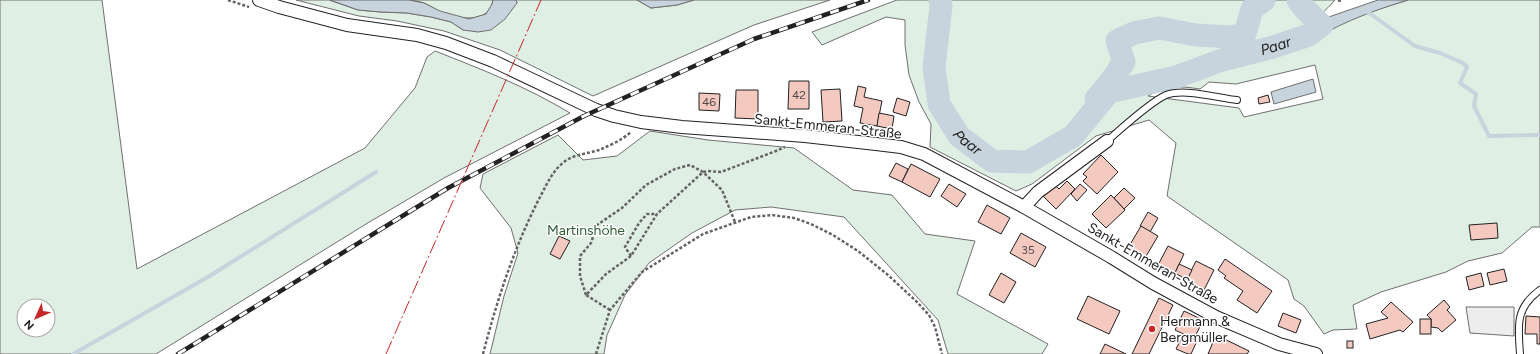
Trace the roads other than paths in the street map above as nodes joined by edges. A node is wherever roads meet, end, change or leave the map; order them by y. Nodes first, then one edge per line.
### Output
1 (257, 5) edge
2 (1237, 100) dead end
3 (1107, 141) joint
4 (1024, 207) junction
5 (1540, 290) edge
6 (1316, 354) edge
7 (1520, 354) edge

1 - 4 street, Sankt-Emmeran-Straße
2 - 3 lane
3 - 4 street
4 - 6 street, Sankt-Emmeran-Straße
5 - 7 lane

